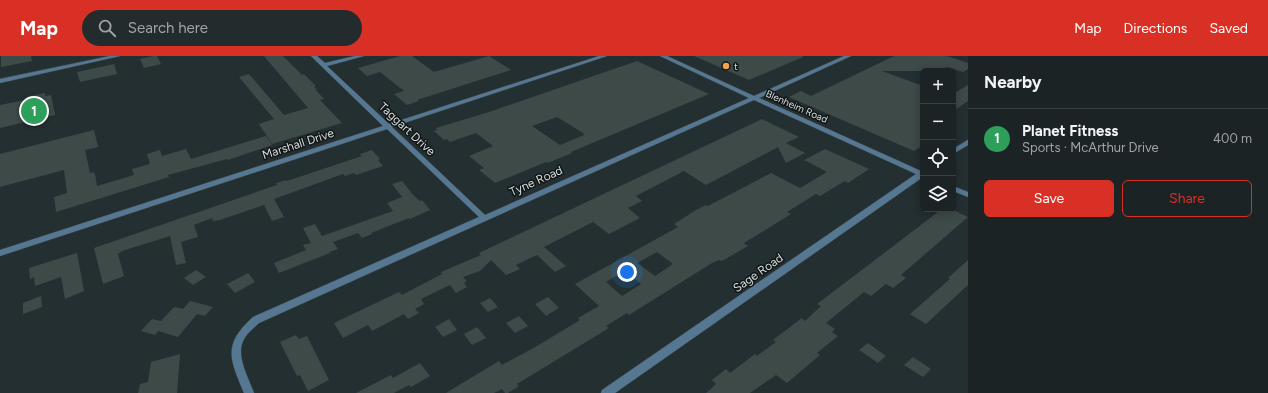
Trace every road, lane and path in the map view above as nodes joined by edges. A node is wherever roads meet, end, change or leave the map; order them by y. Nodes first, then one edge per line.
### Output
1 (117, 56) edge
2 (314, 56) edge
3 (361, 56) edge
4 (604, 56) edge
5 (663, 56) edge
6 (848, 56) edge
7 (324, 66) junction
8 (0, 82) edge
9 (754, 98) junction
10 (388, 126) junction
11 (968, 142) edge
12 (956, 150) edge
13 (920, 173) edge
14 (920, 175) edge
15 (956, 189) edge
16 (968, 195) edge
17 (484, 218) junction
18 (0, 253) edge
19 (249, 393) edge
20 (606, 393) edge

1 - 8 street
2 - 7 street, Taggart Drive
3 - 7 street
4 - 10 street, Marshall Drive
5 - 9 street, Blenheim Road
6 - 9 street, Tyne Road
7 - 10 street, Taggart Drive
9 - 13 street, Blenheim Road
9 - 17 street, Tyne Road
10 - 17 street, Taggart Drive
10 - 18 street, Marshall Drive
11 - 12 street
14 - 20 street, Sage Road
15 - 16 street
17 - 19 street, Tyne Road

